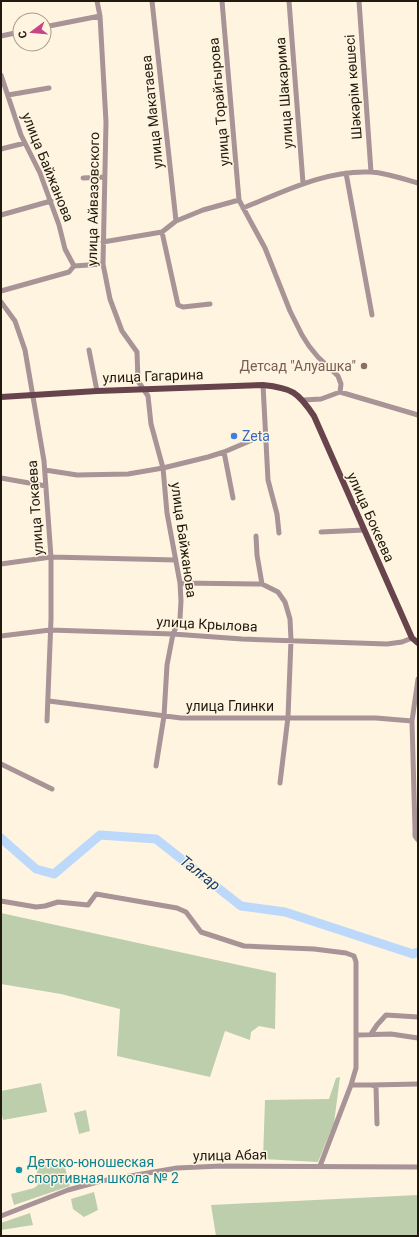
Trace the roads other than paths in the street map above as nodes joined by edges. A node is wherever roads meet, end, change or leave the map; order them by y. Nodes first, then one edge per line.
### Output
1 (97, 1) edge
2 (152, 1) edge
3 (222, 1) edge
4 (289, 1) edge
5 (359, 1) edge
6 (100, 16) junction
7 (52, 25) edge
8 (12, 34) edge
9 (1, 36) edge
10 (1, 75) edge
11 (49, 88) dead end
12 (8, 95) junction
13 (25, 143) junction
14 (1, 149) edge
15 (371, 172) junction
16 (346, 173) junction
17 (105, 177) junction
18 (83, 178) dead end
19 (418, 182) edge
20 (303, 183) junction
21 (239, 200) junction
22 (51, 201) junction
23 (243, 208) junction
24 (1, 215) edge
25 (176, 221) junction
26 (162, 232) junction
27 (103, 242) junction
28 (103, 264) junction
29 (74, 266) junction
30 (1, 291) edge
31 (1, 302) edge
32 (210, 304) dead end
33 (372, 315) dead end
34 (89, 350) dead end
35 (138, 381) junction
36 (263, 385) junction
37 (143, 389) junction
38 (130, 390) junction
39 (97, 391) junction
40 (340, 392) junction
41 (34, 395) junction
42 (1, 397) edge
43 (303, 400) junction
44 (418, 415) edge
45 (264, 435) junction
46 (224, 452) junction
47 (163, 468) junction
48 (45, 470) junction
49 (1, 478) edge
50 (46, 486) junction
51 (233, 498) dead end
52 (364, 530) junction
53 (321, 532) dead end
54 (278, 533) dead end
55 (256, 536) dead end
56 (51, 556) junction
57 (176, 560) junction
58 (1, 564) edge
59 (180, 583) junction
60 (262, 584) junction
61 (50, 630) junction
62 (173, 634) junction
63 (1, 636) edge
64 (412, 638) junction
65 (291, 640) junction
66 (418, 643) edge
67 (418, 679) edge
68 (49, 701) junction
69 (164, 716) junction
70 (288, 717) junction
71 (414, 717) edge
72 (47, 721) dead end
73 (1, 764) edge
74 (156, 766) dead end
75 (280, 783) dead end
76 (52, 789) dead end
77 (417, 838) edge
78 (1, 901) edge
79 (418, 1017) edge
80 (371, 1034) junction
81 (356, 1035) junction
82 (418, 1038) edge
83 (418, 1084) edge
84 (351, 1085) junction
85 (372, 1085) junction
86 (377, 1124) dead end
87 (320, 1166) junction
88 (418, 1167) edge
89 (1, 1216) edge

1 - 6 street, улица Айвазовского
2 - 25 street, улица Макатаева
3 - 21 street, улица Торайгырова
4 - 20 street, улица Шакарима
5 - 15 street, Шәкәрім көшесі
6 - 7 street
6 - 17 street, улица Айвазовского
8 - 9 street
10 - 12 street, улица Байжанова
11 - 12 street
12 - 13 street, улица Байжанова
13 - 14 street
13 - 22 street, улица Байжанова
15 - 16 street
15 - 19 street
16 - 20 street
16 - 33 street
17 - 18 street
17 - 27 street, улица Айвазовского
20 - 23 street
21 - 23 street
21 - 25 street
22 - 24 street
22 - 29 street, улица Байжанова
23 - 40 street
25 - 26 street
26 - 27 street
26 - 32 street
27 - 28 street, улица Айвазовского
28 - 29 street
28 - 35 street, улица Айвазовского
29 - 30 street
31 - 41 street, улица Токаева
34 - 39 street
35 - 37 street
35 - 38 street
36 - 37 main road, улица Гагарина
36 - 43 main road, улица Гагарина
36 - 45 street
37 - 38 main road, улица Гагарина
37 - 47 street, улица Байжанова
38 - 39 main road, улица Гагарина
39 - 41 main road, улица Гагарина
40 - 43 street
40 - 44 street
41 - 42 main road, улица Гагарина
41 - 48 street, улица Токаева
43 - 52 main road, улица Бокеева
45 - 46 street
45 - 54 street
46 - 47 street
46 - 51 street
47 - 48 street
47 - 57 street, улица Байжанова
48 - 50 street, улица Токаева
49 - 50 street
50 - 56 street, улица Токаева
52 - 53 street
52 - 64 main road, улица Бокеева
55 - 60 street
56 - 57 street
56 - 58 street
56 - 61 street, улица Токаева
57 - 59 street, улица Байжанова
59 - 60 street
59 - 62 street, улица Байжанова
60 - 65 street
61 - 62 street, улица Крылова
61 - 63 street, улица Крылова
61 - 68 street, улица Токаева
62 - 65 street, улица Крылова
62 - 69 street, улица Байжанова
64 - 65 street, улица Крылова
64 - 66 main road, улица Бокеева
65 - 70 street
67 - 71 street
68 - 69 street, улица Глинки
68 - 72 street, улица Токаева
69 - 70 street, улица Глинки
69 - 74 street, улица Байжанова
70 - 71 street, улица Глинки
70 - 75 street
71 - 77 street
73 - 76 street
78 - 81 street
79 - 80 street
80 - 81 street
80 - 82 street
81 - 84 street
83 - 85 street
84 - 85 street
84 - 87 street
85 - 86 street
87 - 88 street, улица Абая
87 - 89 street, улица Абая

